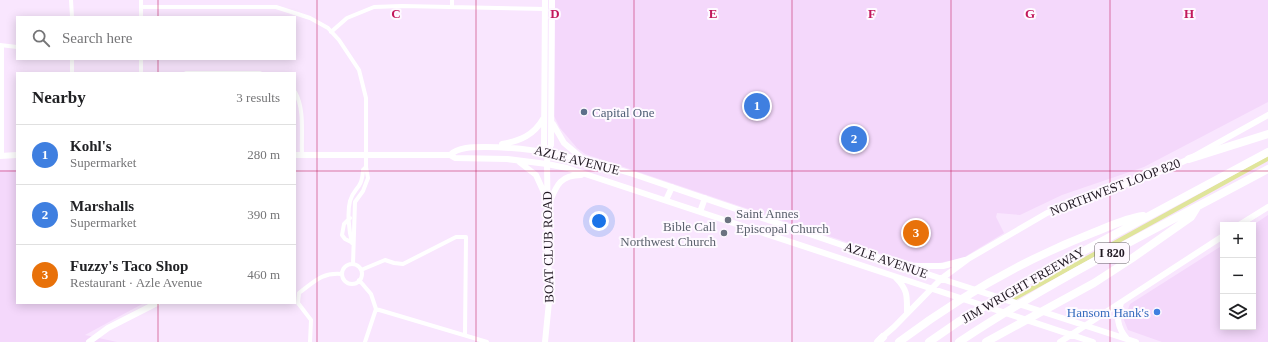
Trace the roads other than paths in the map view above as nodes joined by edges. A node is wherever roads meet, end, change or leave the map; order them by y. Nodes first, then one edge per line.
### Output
1 (71, 0) edge
2 (141, 0) edge
3 (452, 0) edge
4 (545, 0) edge
5 (552, 0) edge
6 (452, 7) junction
7 (141, 8) junction
8 (545, 9) junction
9 (72, 16) edge
10 (141, 16) edge
11 (331, 32) junction
12 (1, 46) edge
13 (16, 47) edge
14 (72, 60) edge
15 (141, 60) edge
16 (72, 72) edge
17 (141, 72) edge
18 (296, 94) edge
19 (1268, 115) edge
20 (544, 118) junction
21 (551, 118) junction
22 (1268, 134) edge
23 (478, 147) junction
24 (548, 151) junction
25 (1268, 152) edge
26 (450, 154) junction
27 (296, 155) edge
28 (302, 155) junction
29 (366, 155) junction
30 (1, 156) edge
31 (16, 156) edge
32 (1189, 159) junction
33 (517, 160) junction
34 (584, 160) junction
35 (547, 164) junction
36 (1268, 169) edge
37 (587, 175) junction
38 (363, 186) junction
39 (672, 187) junction
40 (704, 198) junction
41 (666, 200) junction
42 (1199, 206) junction
43 (1268, 207) edge
44 (548, 208) junction
45 (700, 212) junction
46 (354, 216) junction
47 (1150, 216) junction
48 (350, 218) junction
49 (1245, 222) edge
50 (1220, 238) edge
51 (353, 243) junction
52 (968, 260) junction
53 (353, 264) junction
54 (904, 266) junction
55 (361, 270) junction
56 (342, 274) junction
57 (895, 277) junction
58 (941, 279) junction
59 (360, 280) junction
60 (929, 289) junction
61 (1121, 303) junction
62 (155, 304) edge
63 (376, 309) junction
64 (907, 313) junction
65 (1085, 326) junction
66 (465, 335) junction
67 (1072, 335) junction
68 (1126, 339) junction
69 (878, 340) edge
70 (89, 342) edge
71 (310, 342) edge
72 (365, 342) edge
73 (487, 342) edge
74 (545, 342) edge
75 (900, 342) edge
76 (929, 342) edge
77 (959, 342) edge
78 (986, 342) edge
79 (1060, 342) edge
80 (1093, 342) edge
81 (1136, 342) edge

1 - 9 street
2 - 7 street
3 - 6 street
4 - 8 main road, BOAT CLUB ROAD
5 - 21 main road, BOAT CLUB ROAD
6 - 8 street
6 - 11 street
7 - 10 street
7 - 11 street
8 - 20 main road, BOAT CLUB ROAD
11 - 29 street
12 - 13 street
12 - 30 street
14 - 16 street
15 - 17 street
18 - 28 street
19 - 32 main road, NORTHWEST LOOP 820
20 - 23 main road
20 - 24 main road, BOAT CLUB ROAD
21 - 24 main road, BOAT CLUB ROAD
21 - 34 main road
22 - 32 highway
23 - 24 main road, AZLE AVENUE
23 - 26 main road, AZLE AVENUE
24 - 34 main road, AZLE AVENUE
24 - 35 main road, BOAT CLUB ROAD
25 - 47 highway, JIM WRIGHT FREEWAY / I 820
26 - 29 main road, AZLE AVENUE
26 - 33 main road, AZLE AVENUE
27 - 28 main road, AZLE AVENUE
28 - 29 main road, AZLE AVENUE
29 - 38 street
30 - 31 main road
32 - 52 main road, NORTHWEST LOOP 820
33 - 35 main road, AZLE AVENUE
33 - 44 main road, AZLE AVENUE
34 - 39 main road, AZLE AVENUE
35 - 37 main road, AZLE AVENUE
35 - 44 main road, BOAT CLUB ROAD
36 - 42 highway, JIM WRIGHT FREEWAY / I 820
37 - 41 main road, AZLE AVENUE
37 - 44 main road, AZLE AVENUE
38 - 46 street
38 - 48 street
39 - 40 main road, AZLE AVENUE
39 - 41 main road
40 - 45 main road
40 - 54 main road, AZLE AVENUE
41 - 45 main road, AZLE AVENUE
42 - 77 highway, JIM WRIGHT FREEWAY / I 820
42 - 78 highway
43 - 49 main road
44 - 74 main road, BOAT CLUB ROAD
45 - 57 main road, AZLE AVENUE
46 - 48 street
46 - 51 street
47 - 75 highway
47 - 76 highway, JIM WRIGHT FREEWAY / I 820
48 - 51 street
48 - 51 street
50 - 61 main road
51 - 53 street
52 - 54 main road
52 - 58 main road, NORTHWEST LOOP 820
53 - 55 street
53 - 56 street
54 - 58 main road, AZLE AVENUE
55 - 59 street
55 - 66 street
56 - 59 street
56 - 71 street
57 - 60 main road, AZLE AVENUE
57 - 64 main road
58 - 60 main road, NORTHWEST LOOP 820
58 - 65 main road, AZLE AVENUE
59 - 63 street
60 - 64 main road, NORTHWEST LOOP 820
60 - 67 main road, AZLE AVENUE
61 - 65 main road
61 - 68 main road
62 - 70 main road
63 - 66 street
63 - 72 street
64 - 69 main road, NORTHWEST LOOP 820
65 - 67 main road
65 - 68 main road, AZLE AVENUE
66 - 73 street
67 - 79 main road
67 - 80 main road, AZLE AVENUE
68 - 81 main road, AZLE AVENUE

